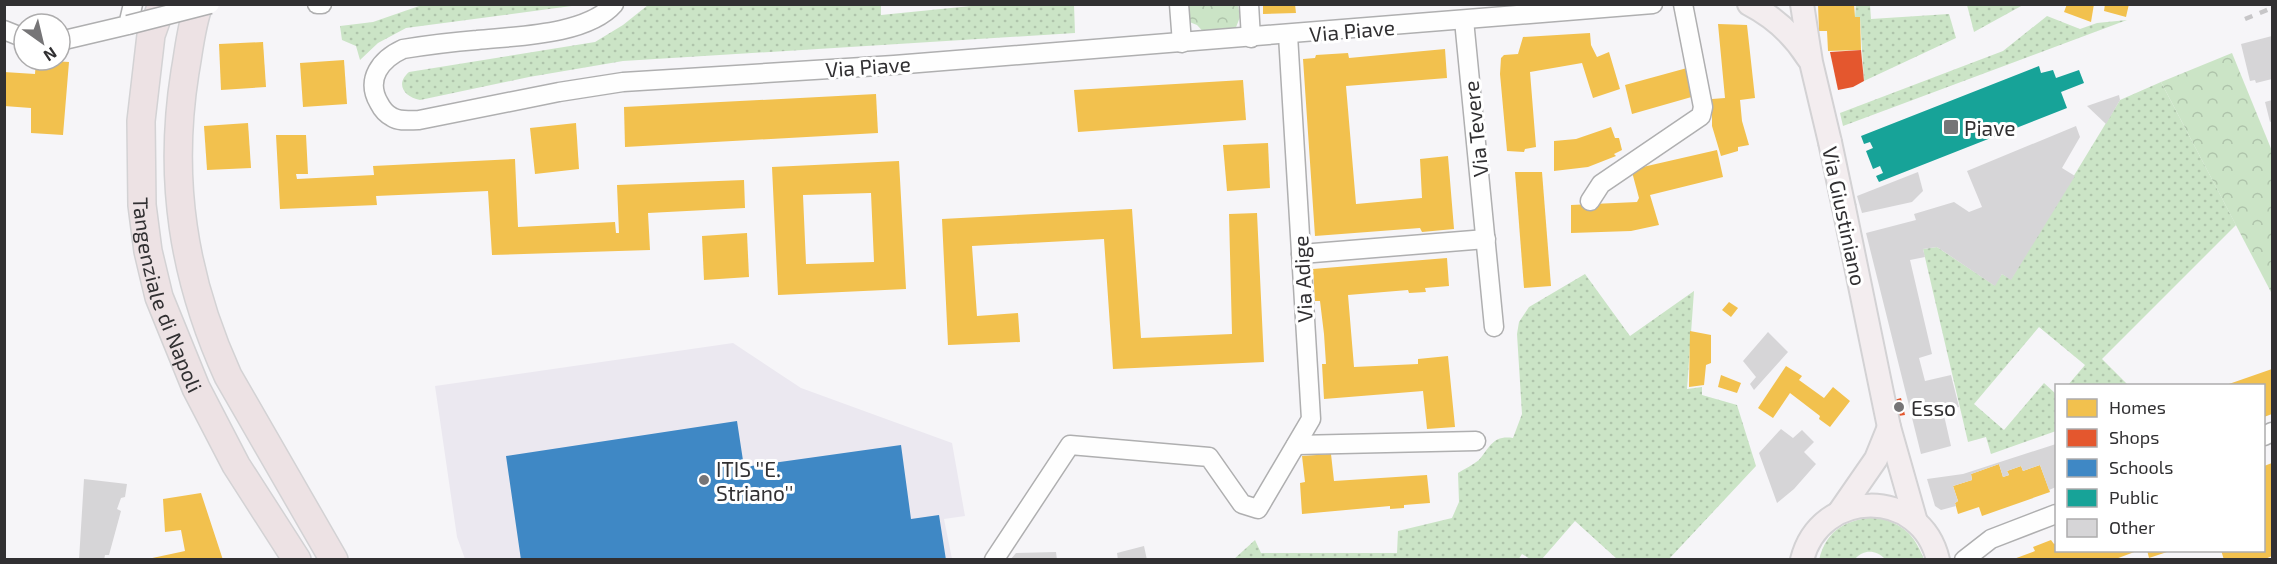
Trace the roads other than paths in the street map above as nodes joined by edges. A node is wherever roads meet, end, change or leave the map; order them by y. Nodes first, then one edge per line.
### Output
1 (133, 4) edge
2 (162, 4) edge
3 (199, 4) edge
4 (210, 4) edge
5 (614, 4) edge
6 (1179, 4) edge
7 (1249, 4) edge
8 (1653, 4) edge
9 (1683, 4) edge
10 (1749, 4) edge
11 (1802, 4) edge
12 (1644, 5) edge
13 (1473, 15) edge
14 (128, 25) junction
15 (1288, 35) junction
16 (72, 38) edge
17 (1251, 38) junction
18 (1182, 43) junction
19 (1810, 62) junction
20 (1590, 201) dead end
21 (1486, 238) junction
22 (1301, 254) junction
23 (1494, 327) dead end
24 (1889, 427) junction
25 (1476, 441) dead end
26 (1296, 445) junction
27 (1840, 511) junction
28 (2055, 514) edge
29 (1916, 522) junction
30 (297, 560) edge
31 (334, 560) edge
32 (994, 560) edge
33 (1802, 560) edge
34 (1938, 560) edge
35 (1964, 560) edge

1 - 14 street
2 - 30 highway, Tangenziale di Napoli
3 - 31 highway, Tangenziale di Napoli
4 - 14 street, bridge
5 - 18 street, Via Piave
6 - 18 street
7 - 17 street
8 - 12 street, Via Piave
9 - 20 street
10 - 19 main road
11 - 19 main road, Via Giustiniano
12 - 13 street, Via Piave
13 - 15 street, Via Piave
13 - 21 street, Via Tevere
14 - 16 street
15 - 17 street, Via Piave
15 - 22 street, Via Adige
17 - 18 street, Via Piave
19 - 24 main road, Via Giustiniano, bridge
21 - 22 street
21 - 23 street, Via Tevere
22 - 26 street, Via Adige
24 - 27 main road
24 - 29 main road, Via Giustiniano
25 - 26 street
26 - 32 street, Via Adige
27 - 29 main road
27 - 33 main road
28 - 35 street
29 - 34 main road

